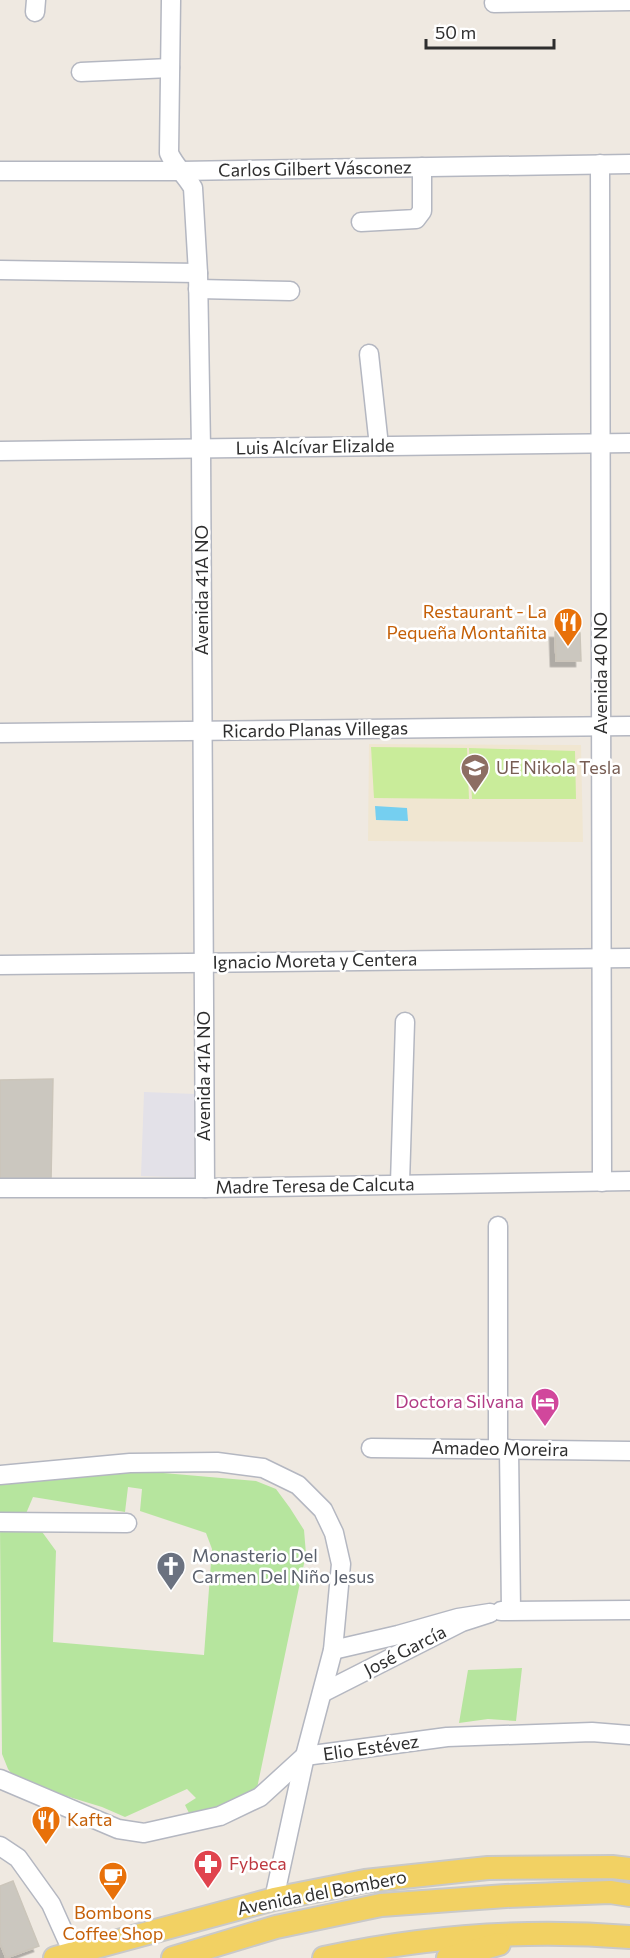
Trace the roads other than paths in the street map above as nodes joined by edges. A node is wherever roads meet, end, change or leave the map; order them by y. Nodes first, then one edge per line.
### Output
1 (171, 0) edge
2 (630, 1) edge
3 (494, 3) dead end
4 (170, 68) junction
5 (81, 72) dead end
6 (600, 164) junction
7 (630, 164) edge
8 (422, 167) junction
9 (0, 171) edge
10 (180, 171) junction
11 (361, 222) dead end
12 (0, 270) edge
13 (198, 281) junction
14 (290, 291) dead end
15 (369, 354) dead end
16 (600, 443) junction
17 (630, 443) edge
18 (379, 446) junction
19 (201, 448) junction
20 (0, 452) edge
21 (630, 726) edge
22 (601, 727) junction
23 (203, 731) junction
24 (0, 733) edge
25 (602, 958) junction
26 (630, 958) edge
27 (204, 962) junction
28 (0, 965) edge
29 (405, 1022) dead end
30 (630, 1181) edge
31 (602, 1182) junction
32 (400, 1184) junction
33 (0, 1188) edge
34 (205, 1188) junction
35 (498, 1226) dead end
36 (371, 1448) dead end
37 (504, 1449) junction
38 (630, 1451) edge
39 (0, 1475) edge
40 (0, 1522) edge
41 (127, 1523) dead end
42 (511, 1610) junction
43 (630, 1610) edge
44 (490, 1613) junction
45 (333, 1650) junction
46 (322, 1693) junction
47 (630, 1735) edge
48 (305, 1756) junction
49 (0, 1779) edge
50 (0, 1846) edge
51 (630, 1869) edge
52 (630, 1895) edge
53 (274, 1899) junction
54 (538, 1934) junction
55 (630, 1937) edge
56 (71, 1957) edge
57 (173, 1958) edge
58 (324, 1958) edge
59 (448, 1958) edge

1 - 4 street, Avenida 41A NO
2 - 3 street
4 - 5 street
4 - 10 street, Avenida 41A NO
6 - 7 street, Carlos Gilbert Vásconez
6 - 8 street, Carlos Gilbert Vásconez
6 - 16 street, Avenida 40 NO
8 - 10 street, Carlos Gilbert Vásconez
8 - 11 street
9 - 10 street, Carlos Gilbert Vásconez
10 - 13 street, Avenida 41A NO
12 - 13 street
13 - 14 street
13 - 19 street, Avenida 41A NO
15 - 18 street
16 - 17 street, Luis Alcívar Elizalde
16 - 18 street, Luis Alcívar Elizalde
16 - 22 street, Avenida 40 NO
18 - 19 street, Luis Alcívar Elizalde
19 - 20 street, Luis Alcívar Elizalde
19 - 23 street, Avenida 41A NO
21 - 22 street, Ricardo Planas Villegas
22 - 23 street, Ricardo Planas Villegas
22 - 25 street, Avenida 40 NO
23 - 24 street, Ricardo Planas Villegas
23 - 27 street, Avenida 41A NO
25 - 26 street, Ignacio Moreta y Centera
25 - 27 street, Ignacio Moreta y Centera
25 - 31 street, Avenida 40 NO
27 - 28 street, Ignacio Moreta y Centera
27 - 34 street, Avenida 41A NO
29 - 32 street
30 - 31 street, Madre Teresa de Calcuta
31 - 32 street, Madre Teresa de Calcuta
32 - 34 street, Madre Teresa de Calcuta
33 - 34 street, Madre Teresa de Calcuta
35 - 37 street
36 - 37 street, Amadeo Moreira
37 - 38 street, Amadeo Moreira
37 - 42 street
39 - 45 street
40 - 41 street
42 - 43 street, José García
42 - 44 street, José García
44 - 45 street, José García
44 - 46 street, José García
45 - 46 street
46 - 48 street
47 - 48 street, Elio Estévez
48 - 49 street, Elio Estévez
48 - 53 street
50 - 56 street
51 - 53 main road, Avenida del Bombero
52 - 57 main road, Avenida del Bombero
53 - 56 main road, Avenida del Bombero
54 - 55 main road
54 - 58 main road
54 - 59 main road

